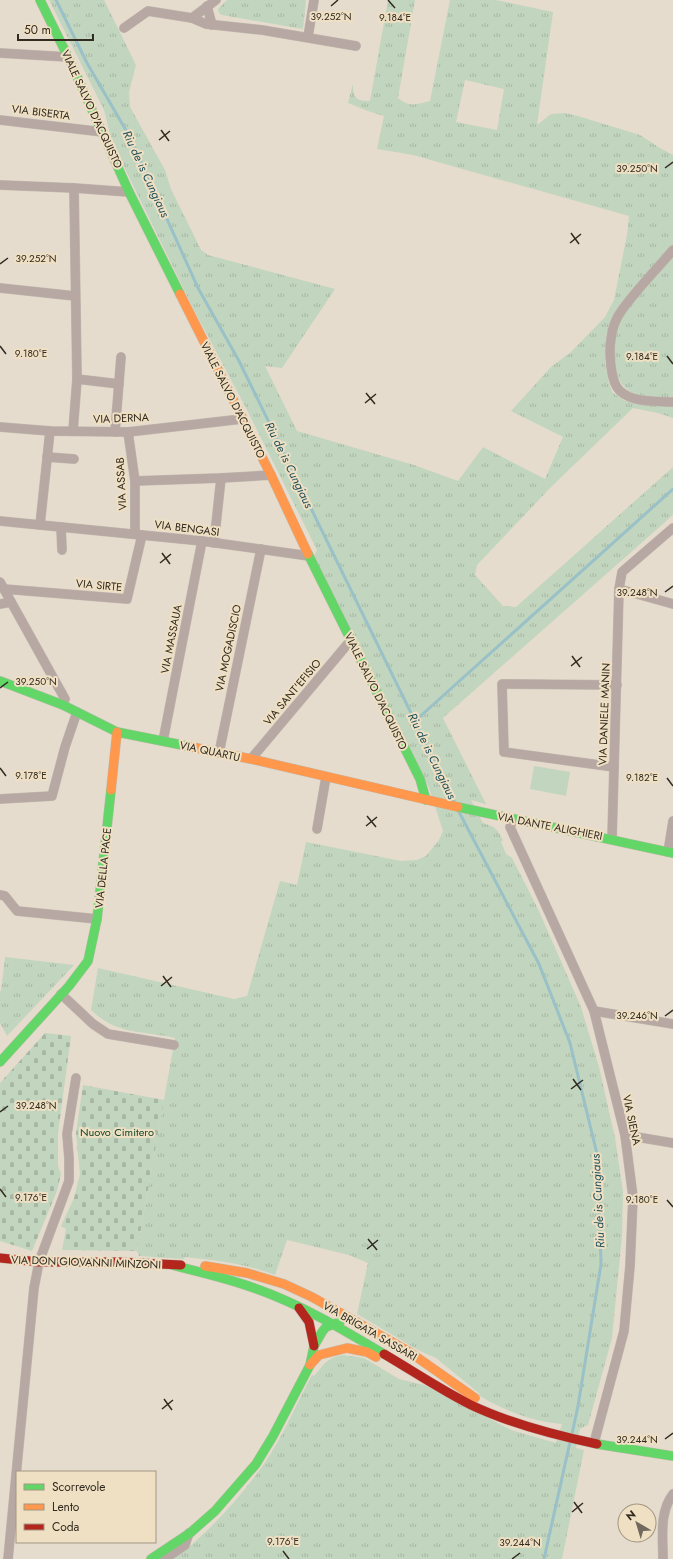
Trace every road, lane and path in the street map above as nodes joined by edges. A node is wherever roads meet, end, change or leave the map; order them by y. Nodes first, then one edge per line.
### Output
1 (40, 0) edge
2 (216, 0) edge
3 (314, 0) edge
4 (207, 6) junction
5 (192, 18) junction
6 (212, 25) junction
7 (124, 28) dead end
8 (308, 37) junction
9 (356, 46) dead end
10 (0, 53) edge
11 (68, 57) junction
12 (0, 120) edge
13 (103, 132) junction
14 (0, 185) edge
15 (74, 188) junction
16 (129, 192) junction
17 (673, 250) edge
18 (0, 288) edge
19 (75, 296) junction
20 (121, 357) dead end
21 (78, 379) junction
22 (119, 384) junction
23 (673, 402) edge
24 (242, 419) junction
25 (0, 427) edge
26 (50, 431) junction
27 (73, 431) junction
28 (115, 432) junction
29 (128, 432) junction
30 (47, 457) junction
31 (74, 459) dead end
32 (271, 475) junction
33 (222, 478) junction
34 (135, 480) junction
35 (0, 521) edge
36 (40, 525) junction
37 (61, 527) junction
38 (673, 528) edge
39 (138, 534) junction
40 (202, 541) junction
41 (214, 544) junction
42 (261, 549) junction
43 (62, 550) dead end
44 (309, 556) junction
45 (2, 585) edge
46 (619, 589) junction
47 (11, 602) junction
48 (0, 604) edge
49 (673, 604) edge
50 (351, 640) junction
51 (0, 681) edge
52 (616, 685) junction
53 (63, 706) junction
54 (76, 712) junction
55 (117, 732) junction
56 (163, 741) junction
57 (219, 753) junction
58 (250, 759) junction
59 (614, 767) junction
60 (326, 777) junction
61 (0, 799) edge
62 (426, 800) junction
63 (513, 819) junction
64 (673, 821) edge
65 (317, 829) dead end
66 (612, 839) junction
67 (671, 852) edge
68 (0, 895) edge
69 (97, 919) junction
70 (61, 994) junction
71 (594, 1011) junction
72 (673, 1024) edge
73 (174, 1045) dead end
74 (0, 1062) edge
75 (76, 1078) dead end
76 (625, 1135) junction
77 (673, 1143) edge
78 (0, 1258) edge
79 (39, 1262) junction
80 (172, 1265) junction
81 (232, 1270) joint
82 (228, 1279) joint
83 (274, 1281) junction
84 (298, 1306) junction
85 (333, 1324) junction
86 (314, 1346) junction
87 (404, 1349) junction
88 (319, 1355) junction
89 (396, 1361) junction
90 (310, 1365) junction
91 (497, 1415) junction
92 (594, 1442) junction
93 (673, 1456) edge
94 (16, 1471) edge
95 (16, 1476) edge
96 (673, 1494) edge
97 (190, 1532) junction
98 (8, 1559) edge
99 (151, 1559) edge
100 (165, 1559) edge
101 (663, 1559) edge

1 - 11 street, VIALE SALVO D'ACQUISTO
2 - 4 street
3 - 8 street
4 - 5 street
4 - 6 street
5 - 6 street
5 - 7 street
6 - 8 street
8 - 9 street
10 - 11 street
11 - 13 street, VIALE SALVO D'ACQUISTO
12 - 13 street, VIA BISERTA
13 - 16 street, VIALE SALVO D'ACQUISTO
14 - 15 street
15 - 16 street
15 - 19 street
16 - 24 street, VIALE SALVO D'ACQUISTO
17 - 23 street
18 - 19 street
19 - 21 street
20 - 22 street
21 - 22 street
21 - 27 street
22 - 28 street
24 - 29 street, VIA DERNA
24 - 32 street, VIALE SALVO D'ACQUISTO
25 - 26 street, VIA DERNA
26 - 27 street, VIA DERNA
26 - 30 street
27 - 28 street, VIA DERNA
28 - 29 street, VIA DERNA
29 - 34 street, VIA ASSAB
30 - 31 street
30 - 36 street
32 - 33 street
32 - 44 street, VIALE SALVO D'ACQUISTO
33 - 34 street
33 - 41 street
34 - 39 street, VIA ASSAB
35 - 36 street, VIA BENGASI
36 - 37 street, VIA BENGASI
37 - 39 street, VIA BENGASI
37 - 43 street
38 - 46 street, VIA DANIELE MANIN
39 - 40 street, VIA BENGASI
39 - 45 street, VIA SIRTE
40 - 41 street, VIA BENGASI
40 - 56 street, VIA MASSAUA
41 - 42 street, VIA BENGASI
42 - 44 street, VIA BENGASI
42 - 57 street, VIA MOGADISCIO
44 - 50 street, VIALE SALVO D'ACQUISTO
45 - 47 street
46 - 49 street
46 - 52 street, VIA DANIELE MANIN
47 - 48 street
47 - 53 street
50 - 58 street, VIA SANT'EFISIO
50 - 62 street, VIALE SALVO D'ACQUISTO
51 - 53 street, VIA QUARTU
52 - 59 street, VIA DANIELE MANIN
52 - 59 street
53 - 54 street, VIA QUARTU
54 - 55 street, VIA QUARTU
54 - 61 street
55 - 56 street, VIA QUARTU
55 - 69 street, VIA DELLA PACE
56 - 57 street, VIA QUARTU
57 - 58 street, VIA QUARTU
58 - 60 street, VIA QUARTU
59 - 66 street, VIA DANIELE MANIN
60 - 62 street, VIA QUARTU
60 - 65 street
62 - 63 street, VIA DANTE ALIGHIERI
63 - 66 street, VIA DANTE ALIGHIERI
63 - 71 street, VIA SIENA
64 - 67 street
66 - 67 street, VIA DANTE ALIGHIERI
68 - 69 street
69 - 70 street, VIA DELLA PACE
70 - 73 street
70 - 74 street, VIA DELLA PACE
71 - 72 street
71 - 76 street, VIA SIENA
75 - 79 street
76 - 77 street
76 - 92 street, VIA SIENA
78 - 79 street, VIA DON GIOVANNI MINZONI
79 - 80 street, VIA DON GIOVANNI MINZONI
79 - 94 street
80 - 81 street, VIA DON GIOVANNI MINZONI
80 - 82 street, VIA DON GIOVANNI MINZONI
81 - 83 street, VIA BRIGATA SASSARI
82 - 84 street, VIA BRIGATA SASSARI
83 - 85 street
83 - 87 street, VIA BRIGATA SASSARI
84 - 85 street, VIA BRIGATA SASSARI
84 - 86 street
85 - 86 street
85 - 87 street, VIA BRIGATA SASSARI
85 - 88 street
85 - 89 street, VIA BRIGATA SASSARI
86 - 90 street
87 - 91 street, VIA BRIGATA SASSARI
88 - 89 street
88 - 90 street
89 - 91 street, VIA BRIGATA SASSARI
90 - 97 street
91 - 92 street, VIA BRIGATA SASSARI
92 - 93 street, VIA BRIGATA SASSARI
95 - 98 street
96 - 101 street
97 - 99 street
97 - 100 street

